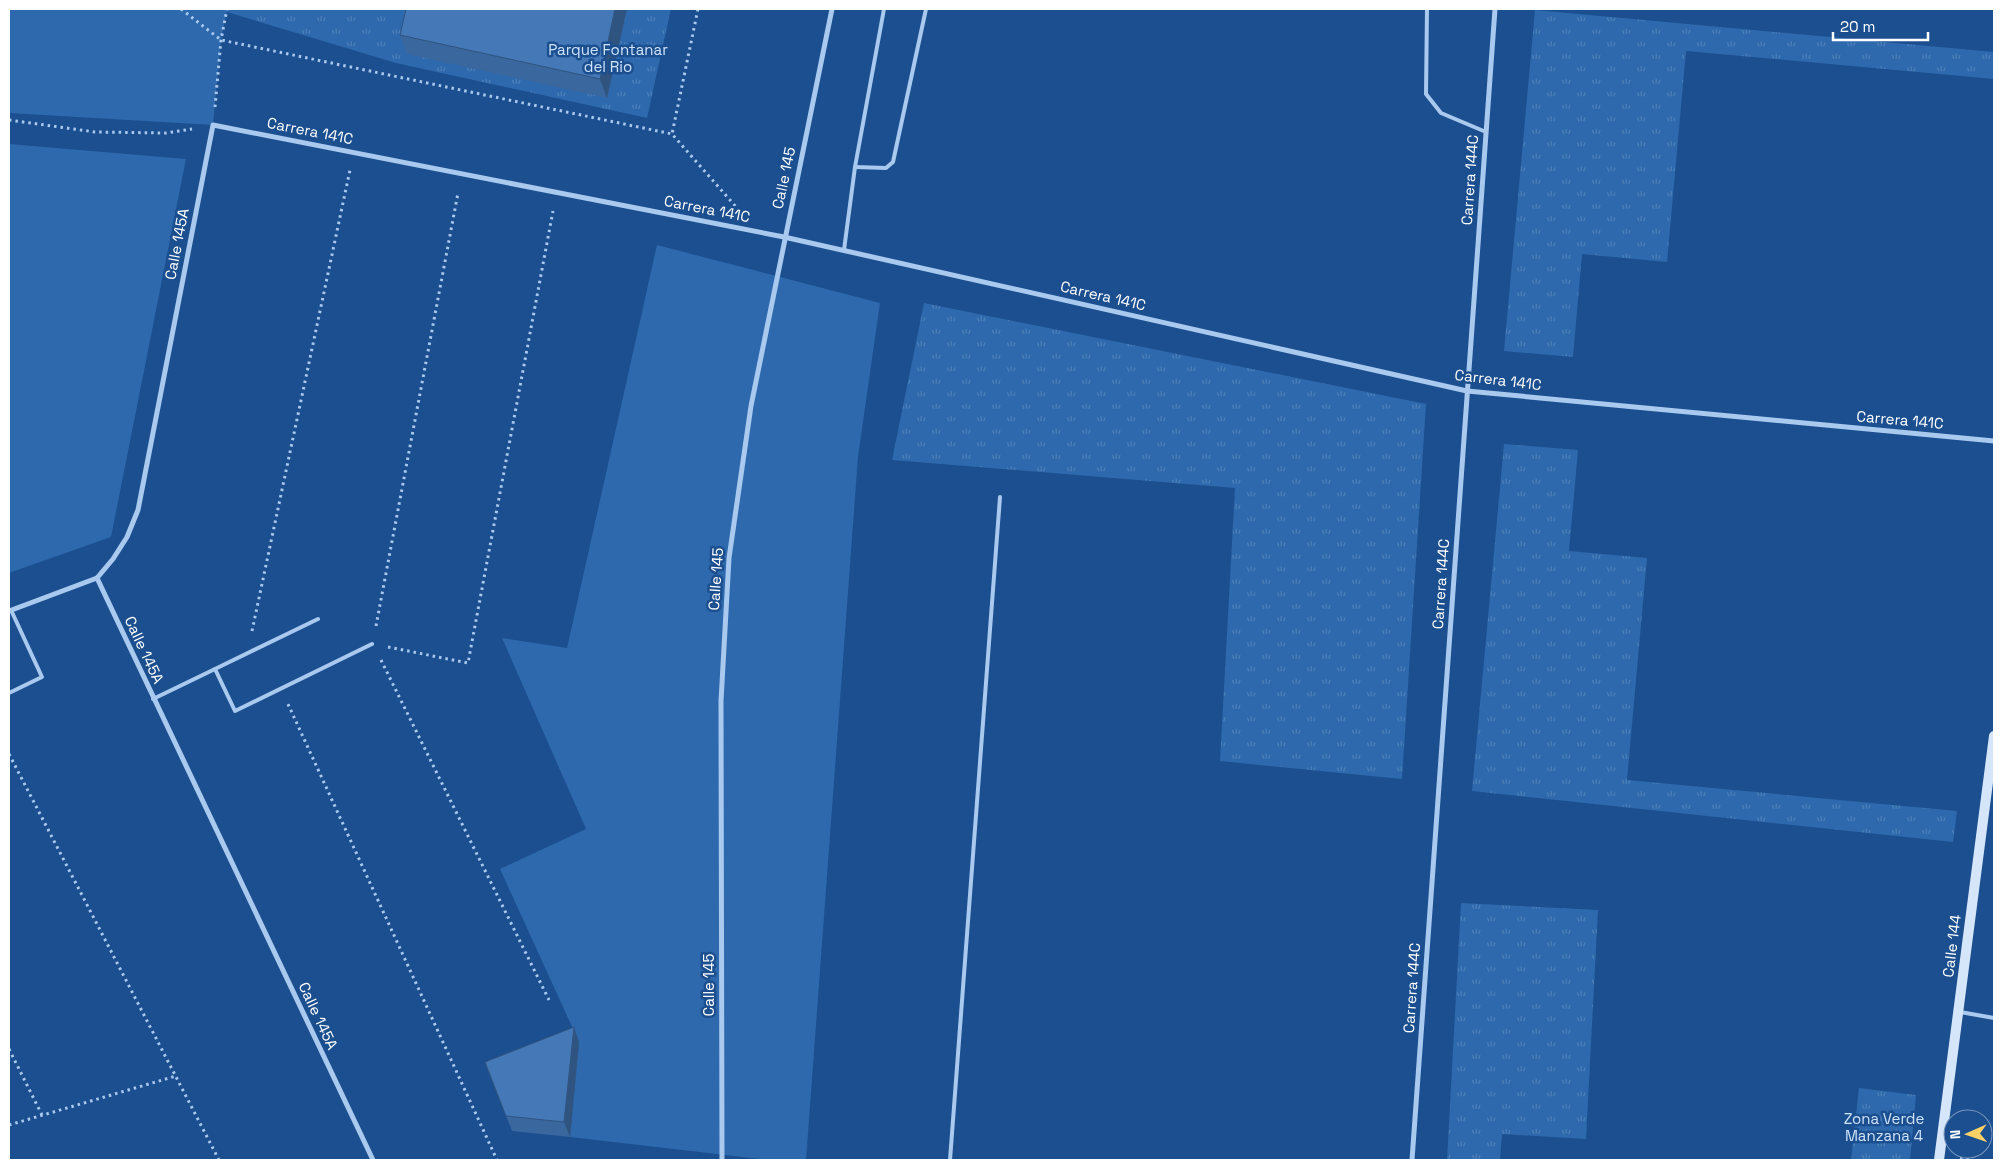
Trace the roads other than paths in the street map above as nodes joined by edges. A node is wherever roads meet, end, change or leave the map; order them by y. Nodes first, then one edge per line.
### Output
1 (832, 9) edge
2 (884, 9) edge
3 (926, 9) edge
4 (1427, 9) edge
5 (1495, 9) edge
6 (214, 124) joint
7 (1486, 132) junction
8 (855, 167) junction
9 (784, 236) junction
10 (844, 250) junction
11 (1467, 391) junction
12 (1994, 442) edge
13 (1000, 497) dead end
14 (97, 578) junction
15 (10, 610) edge
16 (318, 619) dead end
17 (372, 644) road end
18 (215, 669) junction
19 (9, 693) edge
20 (153, 699) junction
21 (1994, 736) edge
22 (1958, 1011) junction
23 (1994, 1018) edge
24 (373, 1160) edge
25 (722, 1160) edge
26 (950, 1160) edge
27 (1412, 1160) edge
28 (1939, 1160) edge

1 - 9 street, Calle 145
2 - 8 lane
3 - 8 lane
4 - 7 lane
5 - 7 street, Carrera 144C
6 - 9 street, Carrera 141C
6 - 14 street, Calle 145A
7 - 11 street, Carrera 144C
8 - 10 lane
9 - 10 street, Carrera 141C
9 - 25 street, Calle 145
10 - 11 street, Carrera 141C
11 - 12 street, Carrera 141C
11 - 27 street, Carrera 144C
13 - 26 lane
14 - 15 street
14 - 20 street, Calle 145A
15 - 19 lane
16 - 18 lane
17 - 18 lane
18 - 20 lane
20 - 24 street, Calle 145A
21 - 22 street, Calle 144
22 - 23 lane
22 - 28 street, Calle 144

